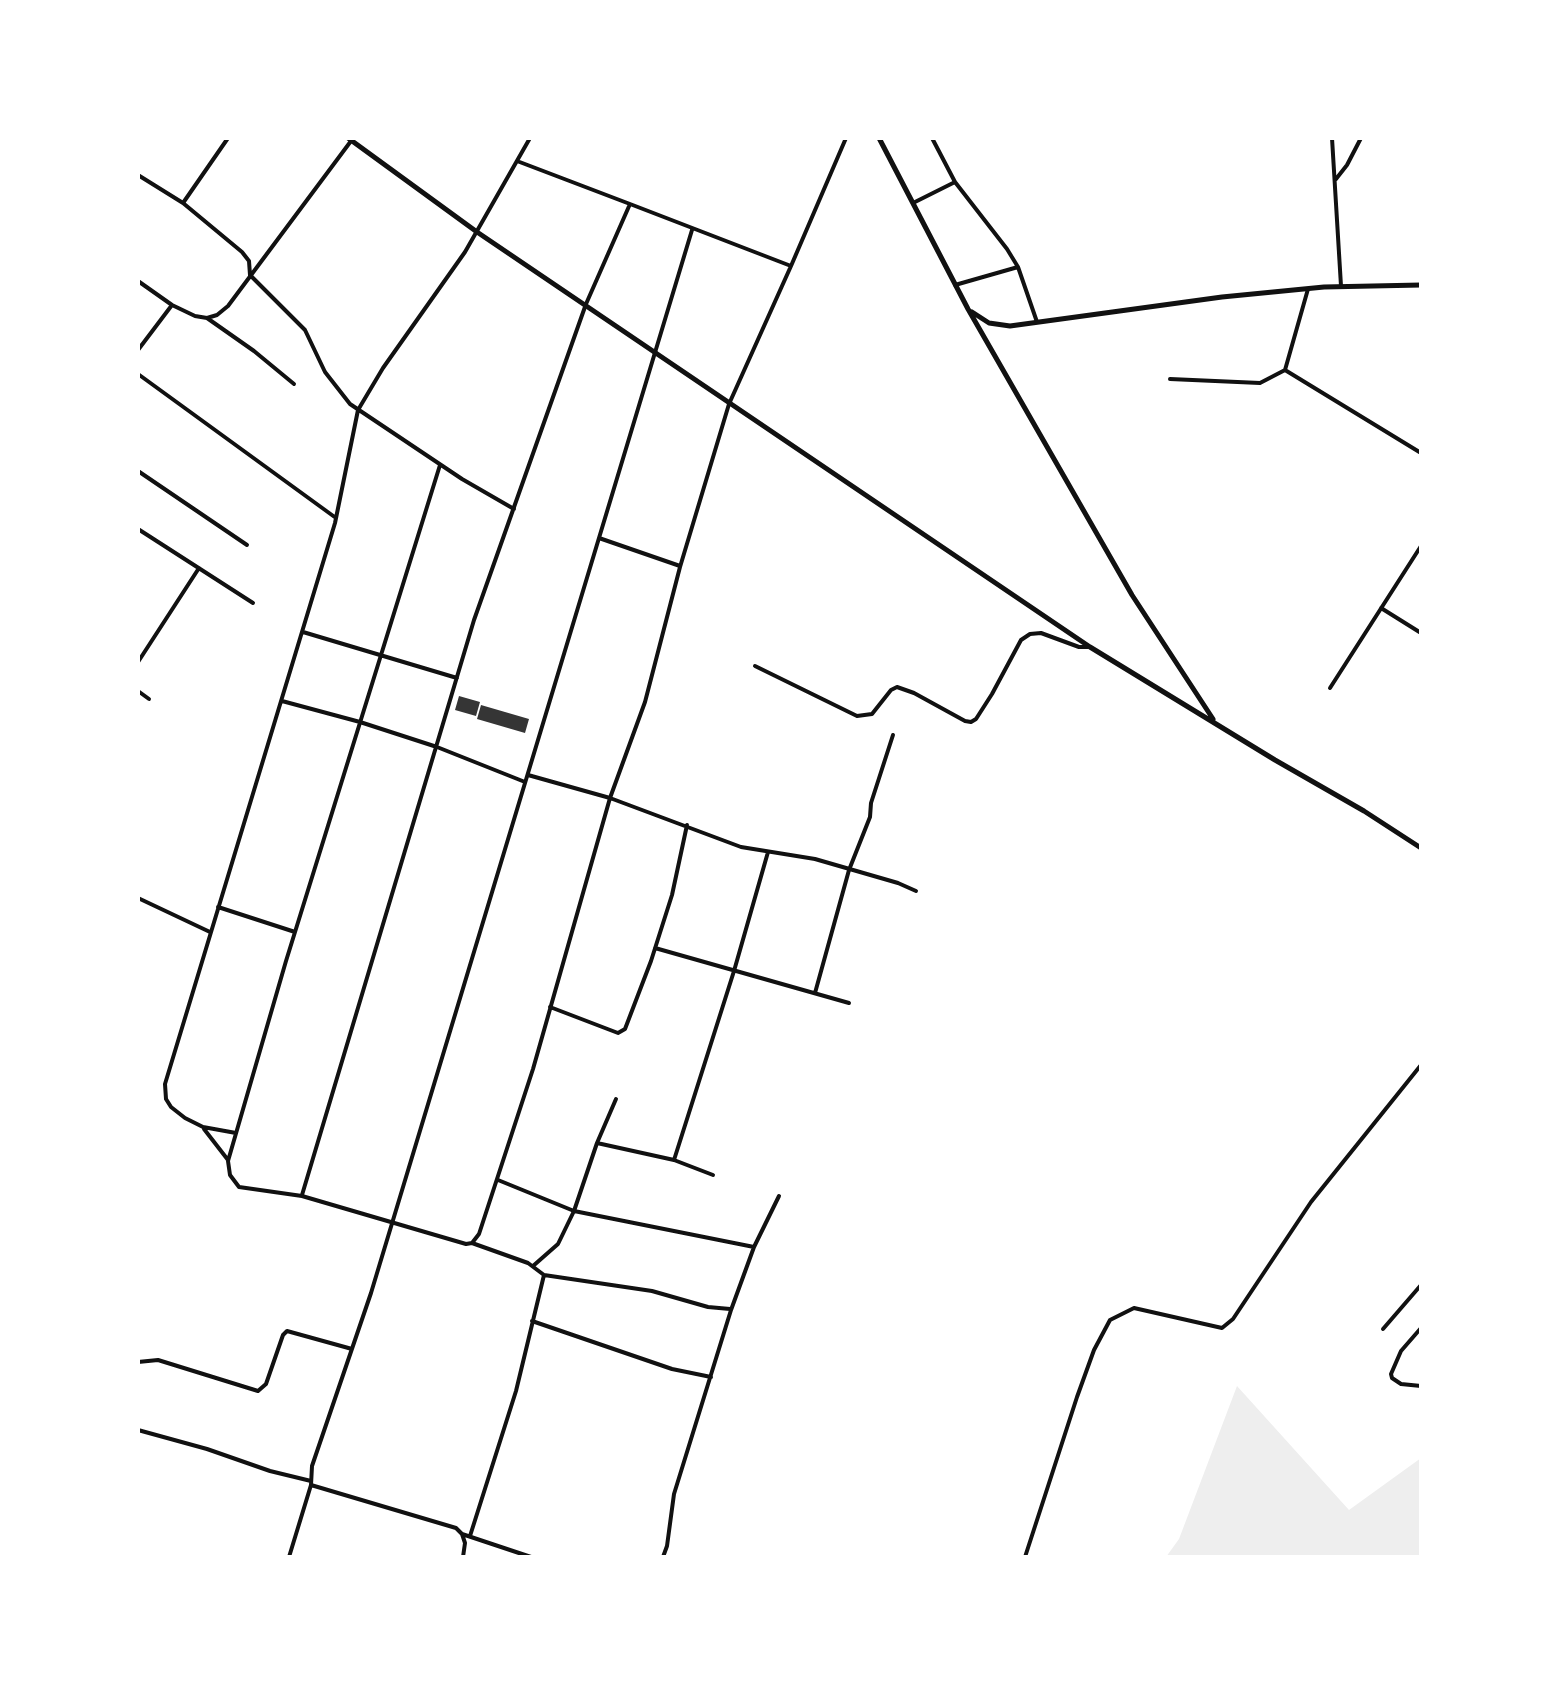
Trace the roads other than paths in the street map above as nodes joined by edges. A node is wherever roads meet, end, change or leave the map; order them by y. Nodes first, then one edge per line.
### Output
1 (228, 138) edge
2 (530, 138) edge
3 (846, 138) edge
4 (879, 138) edge
5 (932, 138) edge
6 (1332, 138) edge
7 (1361, 138) edge
8 (350, 139) edge
9 (517, 161) junction
10 (138, 175) edge
11 (1336, 179) junction
12 (955, 182) junction
13 (183, 203) junction
14 (913, 203) junction
15 (630, 204) junction
16 (692, 230) junction
17 (477, 232) junction
18 (791, 266) junction
19 (1018, 267) junction
20 (250, 275) junction
21 (138, 281) edge
22 (955, 285) junction
23 (1421, 285) edge
24 (1341, 286) junction
25 (1309, 288) junction
26 (586, 304) junction
27 (172, 305) junction
28 (968, 309) junction
29 (207, 318) junction
30 (1037, 322) junction
31 (138, 350) edge
32 (655, 351) junction
33 (1285, 370) junction
34 (138, 374) edge
35 (1170, 379) dead end
36 (294, 384) dead end
37 (729, 404) junction
38 (358, 410) junction
39 (1421, 453) edge
40 (440, 465) junction
41 (138, 471) edge
42 (514, 509) junction
43 (336, 518) junction
44 (138, 529) edge
45 (599, 538) junction
46 (247, 545) dead end
47 (1421, 546) edge
48 (680, 567) junction
49 (199, 568) junction
50 (253, 603) dead end
51 (1381, 608) junction
52 (303, 632) junction
53 (1421, 633) edge
54 (1090, 647) junction
55 (380, 654) junction
56 (138, 662) edge
57 (755, 666) dead end
58 (457, 678) junction
59 (1330, 688) dead end
60 (138, 691) edge
61 (149, 699) dead end
62 (282, 701) junction
63 (360, 722) junction
64 (1215, 723) junction
65 (893, 735) dead end
66 (437, 747) junction
67 (528, 775) junction
68 (525, 782) junction
69 (610, 798) junction
70 (687, 825) junction
71 (1421, 848) edge
72 (768, 852) junction
73 (849, 870) junction
74 (916, 891) dead end
75 (138, 898) edge
76 (218, 907) junction
77 (210, 932) junction
78 (295, 932) junction
79 (655, 948) junction
80 (734, 971) junction
81 (815, 993) junction
82 (849, 1003) dead end
83 (550, 1007) junction
84 (1421, 1065) edge
85 (616, 1099) dead end
86 (203, 1127) junction
87 (236, 1133) junction
88 (597, 1143) junction
89 (674, 1160) junction
90 (228, 1161) junction
91 (713, 1175) dead end
92 (498, 1180) junction
93 (302, 1196) junction
94 (779, 1196) dead end
95 (574, 1211) junction
96 (391, 1221) junction
97 (472, 1243) junction
98 (754, 1247) junction
99 (533, 1267) junction
100 (544, 1275) junction
101 (1421, 1285) edge
102 (731, 1310) junction
103 (532, 1321) junction
104 (1421, 1328) edge
105 (1383, 1329) dead end
106 (353, 1349) junction
107 (138, 1362) edge
108 (711, 1377) junction
109 (1421, 1386) edge
110 (138, 1430) edge
111 (311, 1483) junction
112 (462, 1534) junction
113 (470, 1536) junction
114 (289, 1557) edge
115 (463, 1557) edge
116 (531, 1557) edge
117 (663, 1557) edge
118 (1025, 1557) edge

1 - 13 street
2 - 9 street
3 - 18 street
4 - 14 street
5 - 12 street
6 - 11 street
7 - 11 street
8 - 17 street
8 - 20 street
9 - 15 street
9 - 17 street
10 - 13 street
11 - 24 street
12 - 14 street
12 - 19 street
13 - 20 street
14 - 22 street
15 - 16 street
15 - 26 street
16 - 18 street
16 - 32 street
17 - 26 street
17 - 38 street
18 - 37 street
19 - 22 street
19 - 30 street
20 - 29 street
20 - 38 street
21 - 27 street
22 - 28 street
23 - 24 street
24 - 25 street
25 - 30 street
25 - 33 street
26 - 32 street
26 - 42 street
27 - 29 street
27 - 31 street
28 - 30 street
28 - 64 street
29 - 36 street
32 - 37 street
32 - 45 street
33 - 35 street
33 - 39 street
34 - 43 street
37 - 48 street
37 - 54 street
38 - 40 street
38 - 43 street
40 - 42 street
40 - 55 street
41 - 46 street
42 - 58 street
43 - 52 street
44 - 49 street
45 - 48 street
45 - 67 street
47 - 51 street
48 - 69 street
49 - 50 street
49 - 56 street
51 - 53 street
51 - 59 street
52 - 55 street
52 - 62 street
54 - 57 street
54 - 64 street
55 - 58 street
55 - 63 street
58 - 66 street
60 - 61 street
62 - 63 street
62 - 76 street
63 - 66 street
63 - 78 street
64 - 71 street
65 - 73 street
66 - 68 street
66 - 93 street
67 - 68 street
67 - 69 street
68 - 96 street
69 - 70 street
69 - 83 street
70 - 72 street
70 - 79 street
72 - 73 street
72 - 80 street
73 - 74 street
73 - 81 street
75 - 77 street
76 - 77 street
76 - 78 street
77 - 86 street
78 - 87 street
79 - 80 street
79 - 83 street
80 - 81 street
80 - 89 street
81 - 82 street
83 - 92 street
84 - 118 street
85 - 88 street
86 - 87 street
86 - 90 street
87 - 90 street
88 - 89 street
88 - 95 street
89 - 91 street
90 - 93 street
92 - 95 street
92 - 97 street
93 - 96 street
94 - 98 street
95 - 98 street
95 - 99 street
96 - 97 street
96 - 106 street
97 - 99 street
98 - 102 street
99 - 100 street
100 - 102 street
100 - 103 street
101 - 105 street
102 - 108 street
103 - 108 street
103 - 113 street
104 - 109 street
106 - 107 street
106 - 111 street
108 - 117 street
110 - 111 street
111 - 112 street
111 - 114 street
112 - 113 street
112 - 115 street
113 - 116 street

